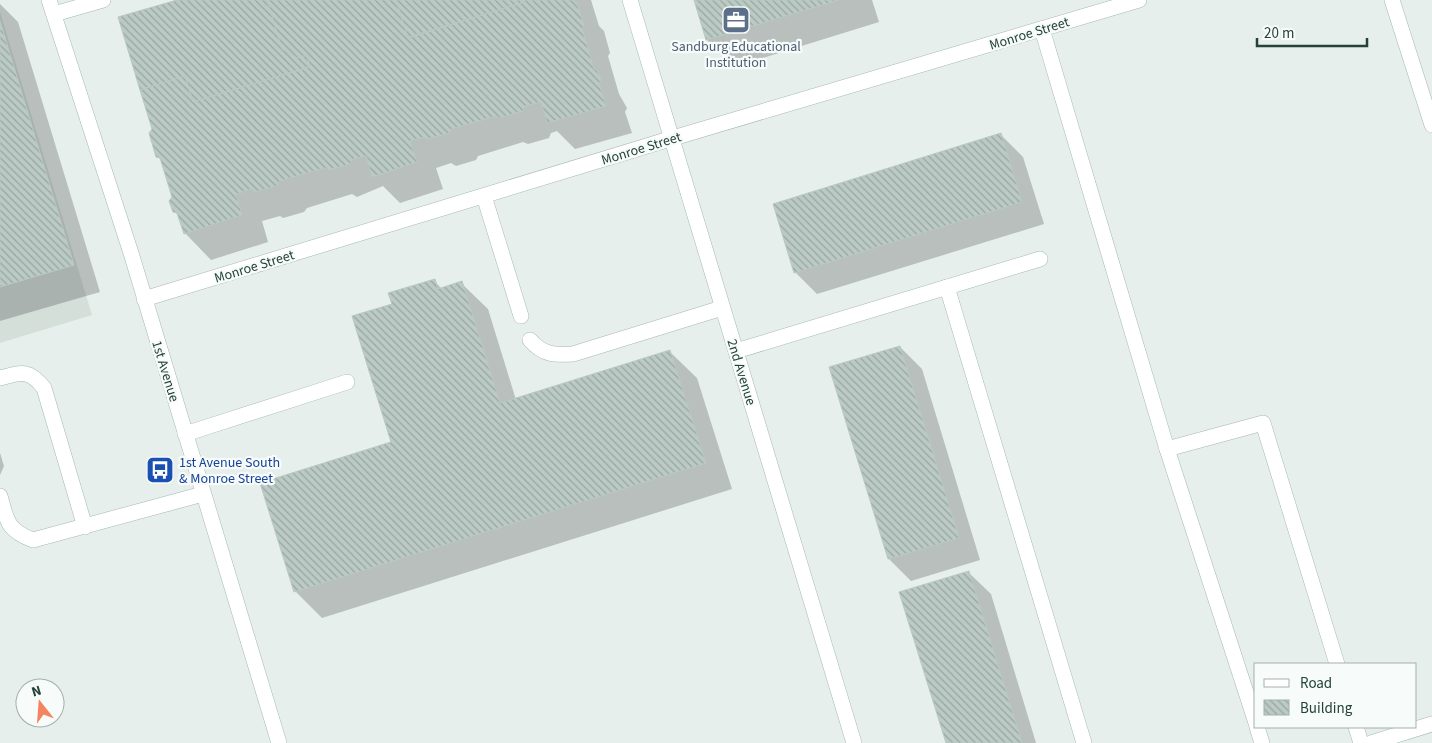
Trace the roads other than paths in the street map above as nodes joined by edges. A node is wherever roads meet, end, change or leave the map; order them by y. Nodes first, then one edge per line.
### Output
1 (103, 0) edge
2 (630, 0) edge
3 (1139, 0) edge
4 (1392, 0) edge
5 (52, 7) edge
6 (1042, 29) junction
7 (1432, 124) edge
8 (673, 138) junction
9 (484, 196) junction
10 (1040, 259) dead end
11 (947, 286) junction
12 (144, 299) junction
13 (722, 308) junction
14 (521, 316) dead end
15 (530, 340) dead end
16 (736, 351) junction
17 (0, 378) edge
18 (348, 382) dead end
19 (185, 434) junction
20 (1167, 450) junction
21 (203, 494) junction
22 (0, 496) edge
23 (85, 526) junction
24 (1337, 663) edge
25 (1254, 719) edge
26 (1432, 724) edge
27 (1257, 728) edge
28 (1356, 728) edge
29 (279, 743) edge
30 (854, 743) edge
31 (1084, 743) edge
32 (1262, 743) edge
33 (1361, 743) edge
34 (1371, 743) edge

1 - 5 street
2 - 8 street, 2nd Avenue
3 - 6 street, Monroe Street
4 - 7 street
5 - 12 street, 1st Avenue
6 - 8 street, Monroe Street
6 - 20 street
8 - 9 street, Monroe Street
8 - 13 street, 2nd Avenue
9 - 12 street, Monroe Street
9 - 14 street
10 - 11 street
11 - 16 street
11 - 31 street
12 - 19 street, 1st Avenue
13 - 15 street
13 - 16 street, 2nd Avenue
16 - 30 street, 2nd Avenue
17 - 23 street
18 - 19 street
19 - 21 street, 1st Avenue
20 - 24 street
20 - 25 street
21 - 23 street
21 - 29 street, 1st Avenue
22 - 23 street
26 - 34 street
27 - 32 street
28 - 33 street

